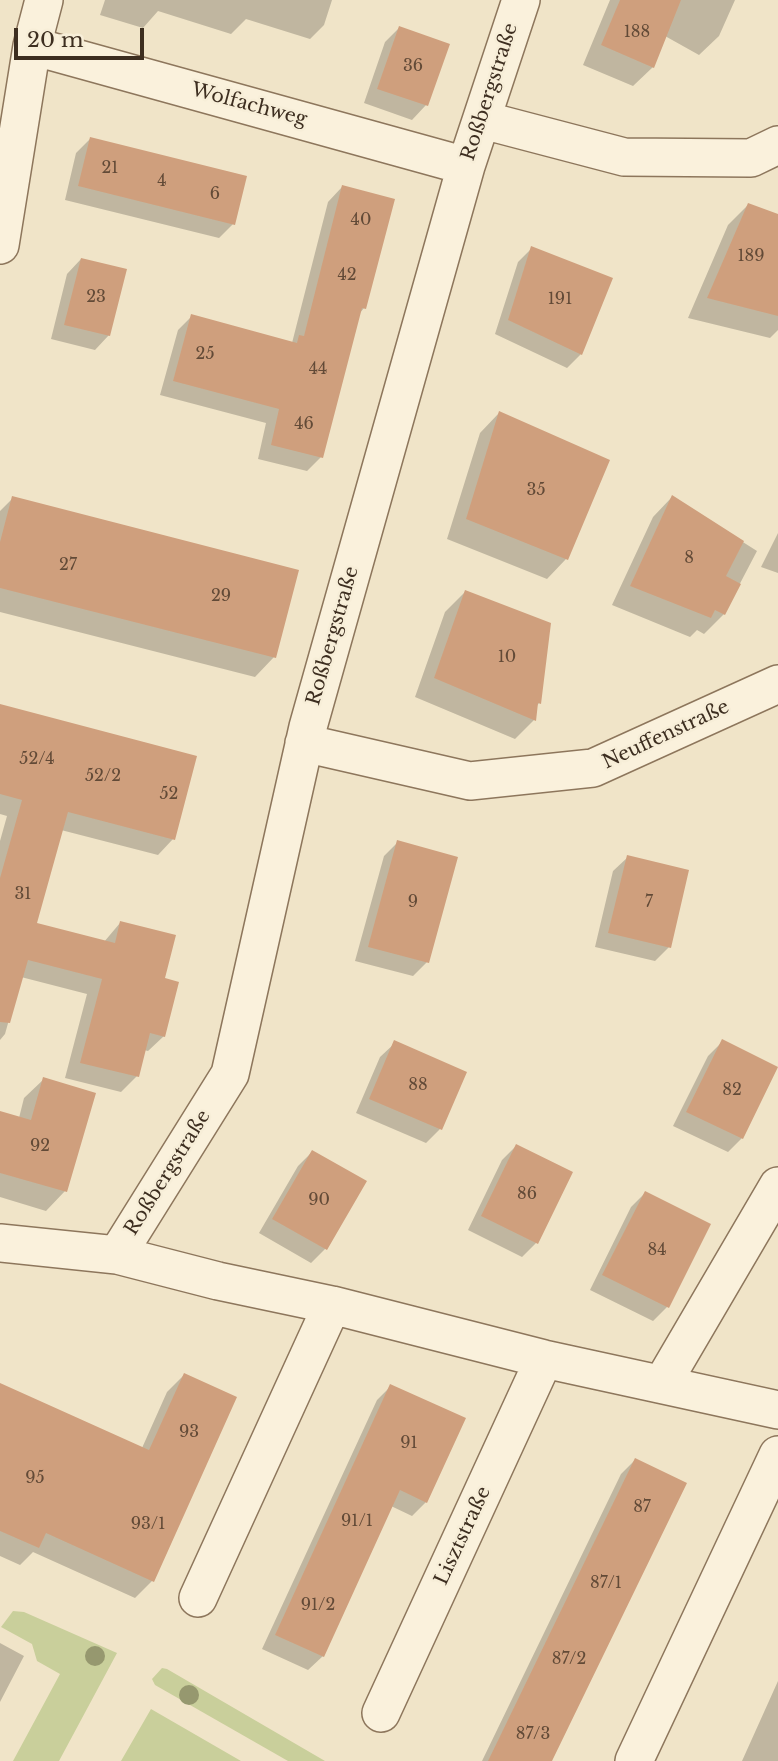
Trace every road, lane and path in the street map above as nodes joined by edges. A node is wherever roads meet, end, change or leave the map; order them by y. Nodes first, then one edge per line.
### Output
1 (44, 0) edge
2 (521, 0) edge
3 (32, 46) junction
4 (482, 120) junction
5 (778, 145) edge
6 (466, 166) junction
7 (0, 245) edge
8 (778, 684) edge
9 (304, 743) junction
10 (778, 1186) edge
11 (0, 1243) edge
12 (117, 1255) junction
13 (332, 1305) junction
14 (544, 1359) junction
15 (662, 1384) junction
16 (778, 1410) edge
17 (778, 1455) edge
18 (198, 1598) dead end
19 (381, 1713) dead end
20 (634, 1761) edge

1 - 3 street
2 - 4 street, Roßbergstraße
3 - 6 street, Wolfachweg
3 - 7 street
4 - 5 street
4 - 6 street, Roßbergstraße
6 - 9 street, Roßbergstraße
8 - 9 street, Neuffenstraße
9 - 12 street, Roßbergstraße
10 - 15 street
11 - 12 street
12 - 13 street
13 - 14 street
13 - 18 street
14 - 15 street
14 - 19 street, Lisztstraße
15 - 16 street
17 - 20 street

